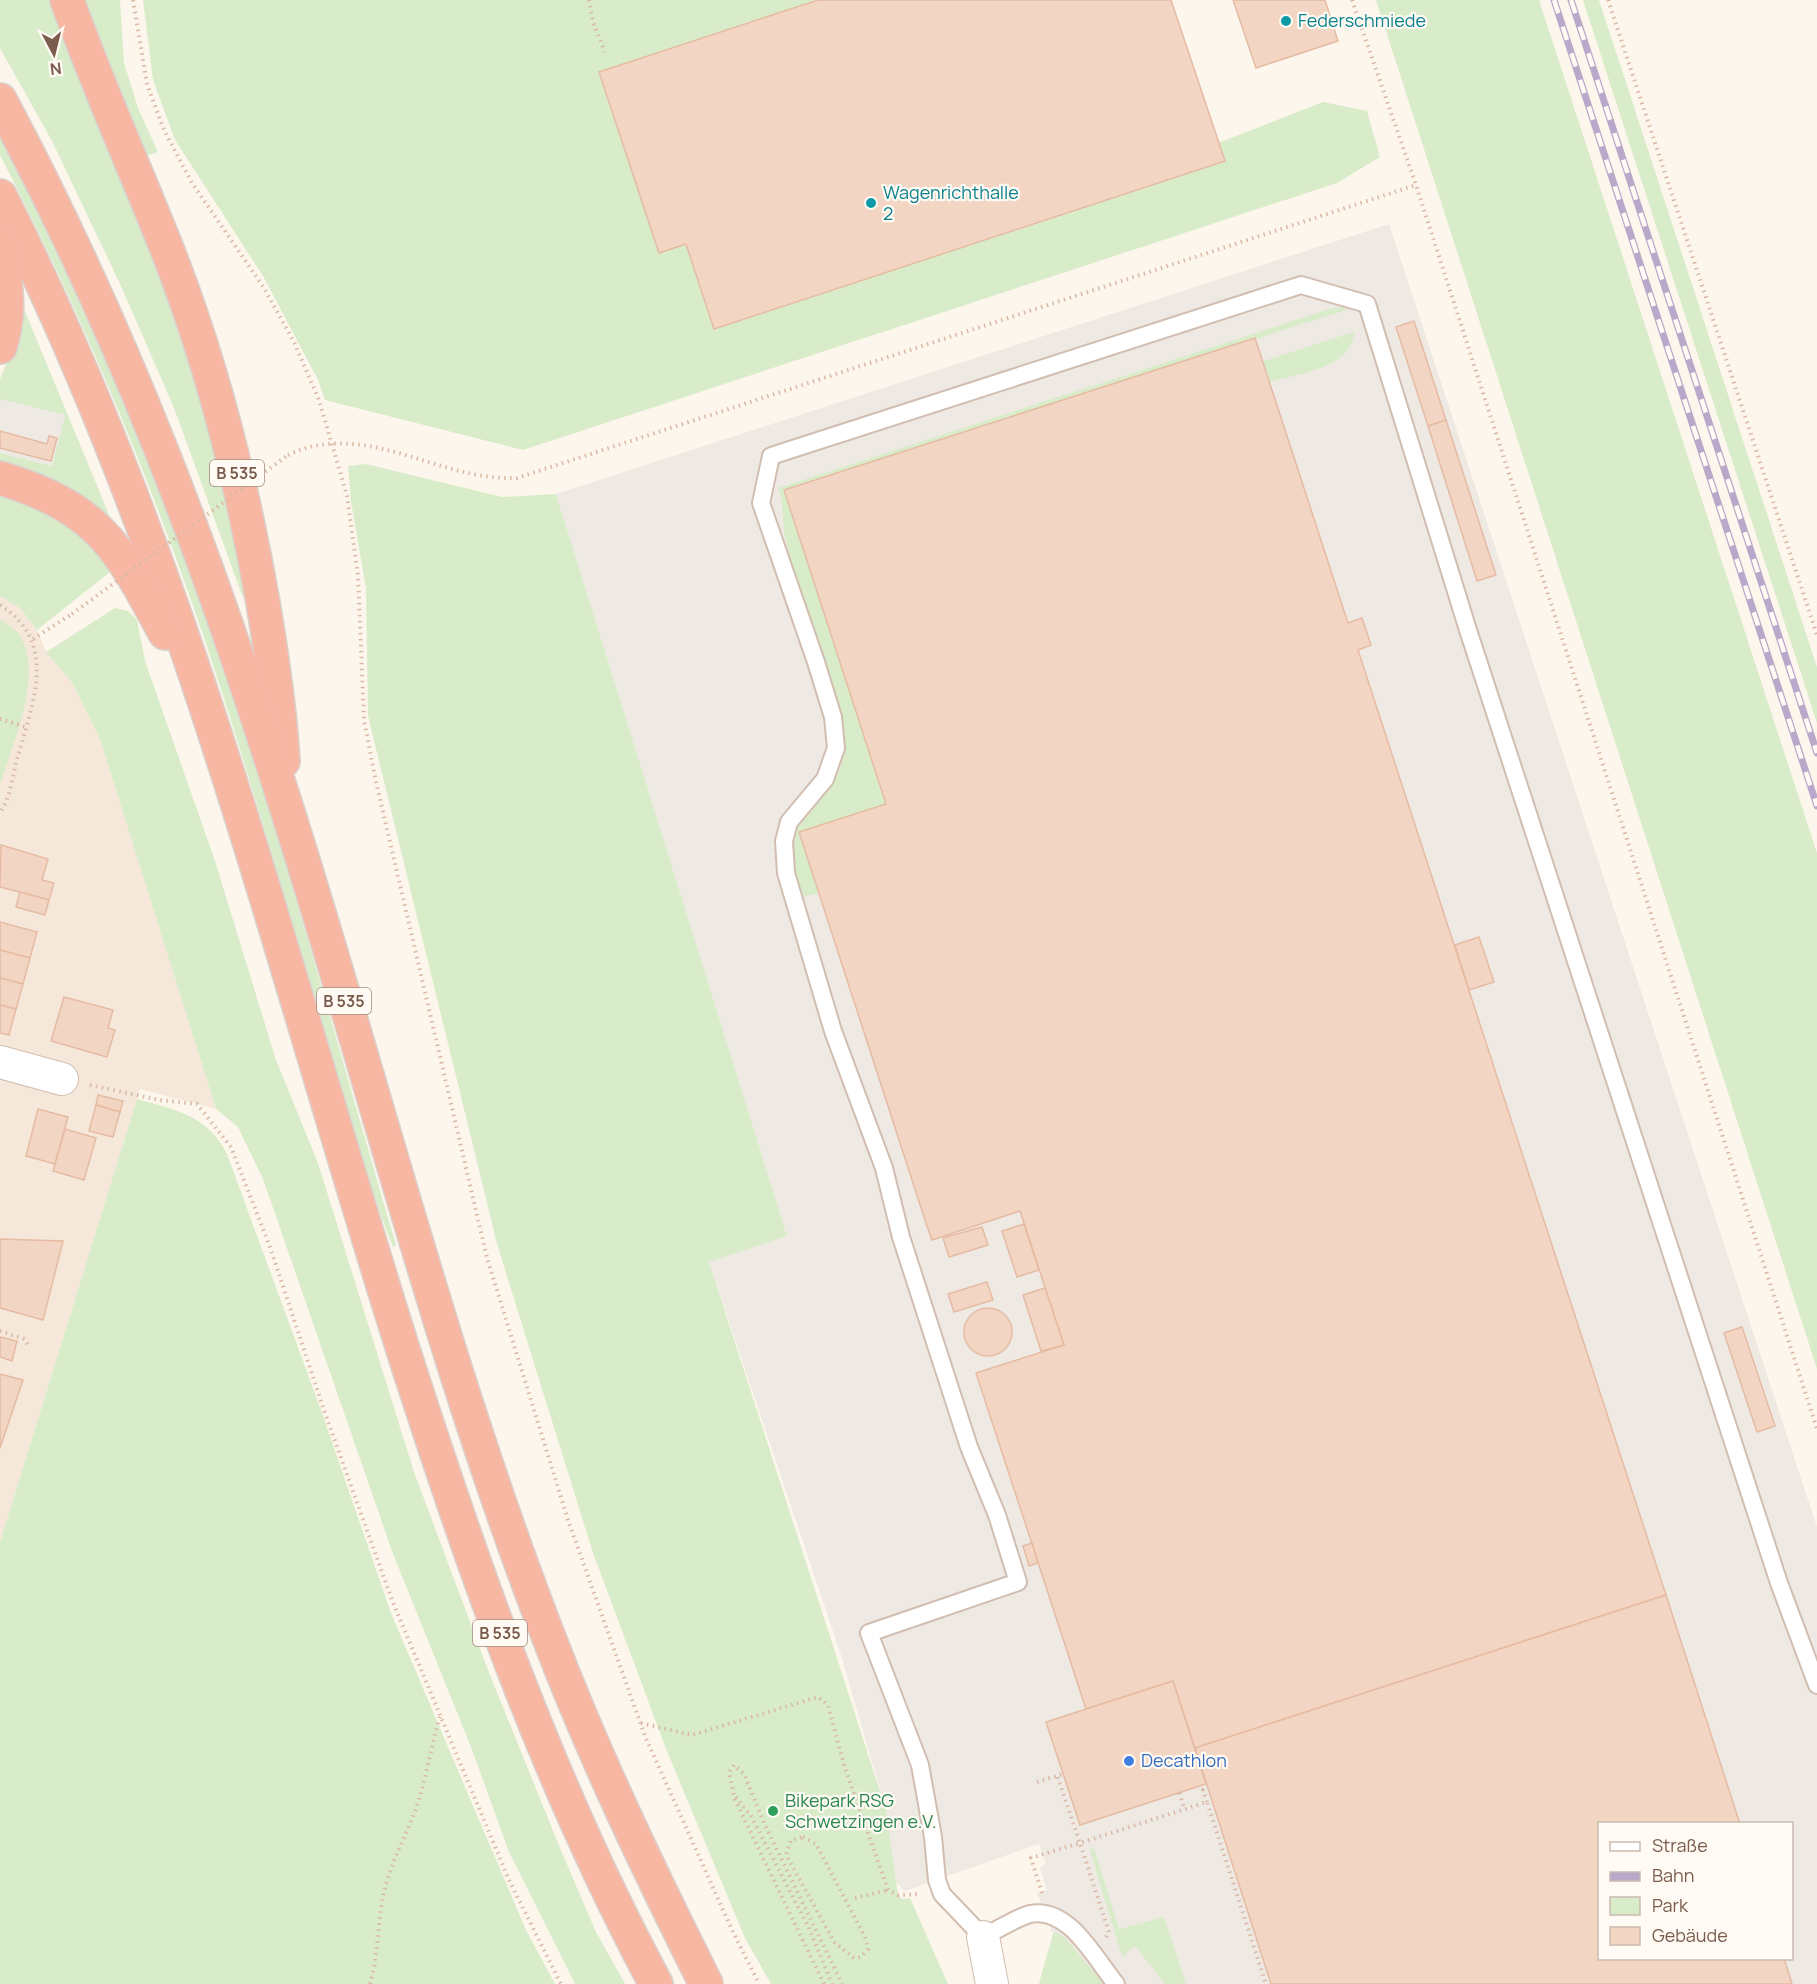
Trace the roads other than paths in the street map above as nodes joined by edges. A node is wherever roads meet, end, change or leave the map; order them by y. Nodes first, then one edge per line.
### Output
1 (67, 0) edge
2 (0, 100) edge
3 (0, 196) edge
4 (0, 244) edge
5 (0, 347) edge
6 (0, 478) edge
7 (207, 711) junction
8 (286, 805) junction
9 (0, 1062) edge
10 (62, 1079) road end
11 (1817, 1685) edge
12 (984, 1937) junction
13 (656, 1984) edge
14 (706, 1984) edge
15 (992, 1984) edge
16 (1116, 1984) edge

1 - 8 highway, B 535
2 - 8 highway, B 535
3 - 7 highway, B 535
4 - 5 highway
6 - 7 highway, B 535
7 - 13 highway, B 535
8 - 14 highway, B 535
9 - 10 street
11 - 12 lane
12 - 15 street
12 - 16 lane

